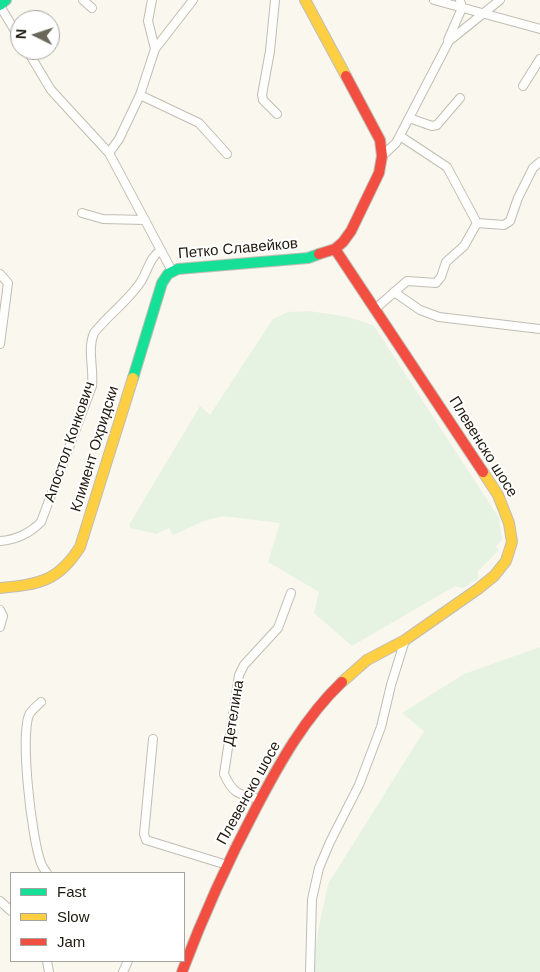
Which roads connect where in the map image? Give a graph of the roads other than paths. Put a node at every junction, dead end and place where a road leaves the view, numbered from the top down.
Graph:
1 (6, 0) edge
2 (83, 0) edge
3 (152, 0) edge
4 (193, 0) edge
5 (275, 0) edge
6 (305, 0) edge
7 (434, 0) edge
8 (500, 0) edge
9 (461, 4) edge
10 (0, 6) edge
11 (92, 8) dead end
12 (483, 13) junction
13 (10, 22) edge
14 (540, 29) edge
15 (155, 49) junction
16 (442, 52) junction
17 (540, 59) edge
18 (33, 60) edge
19 (523, 86) dead end
20 (140, 95) junction
21 (460, 98) dead end
22 (277, 114) dead end
23 (409, 118) junction
24 (400, 136) junction
25 (109, 153) junction
26 (227, 154) dead end
27 (382, 156) junction
28 (540, 162) edge
29 (82, 213) dead end
30 (145, 220) junction
31 (476, 223) junction
32 (335, 249) junction
33 (161, 250) junction
34 (172, 270) junction
35 (0, 274) edge
36 (394, 292) junction
37 (375, 309) junction
38 (540, 329) edge
39 (0, 344) edge
40 (0, 541) edge
41 (0, 588) edge
42 (291, 593) dead end
43 (0, 610) edge
44 (0, 627) edge
45 (405, 640) junction
46 (41, 702) dead end
47 (154, 739) dead end
48 (259, 799) junction
49 (227, 865) junction
50 (46, 872) edge
51 (0, 901) edge
52 (10, 911) edge
53 (186, 958) edge
54 (310, 972) edge

1 - 10 street
2 - 11 street
3 - 15 street
4 - 15 street
5 - 22 street
6 - 27 street
7 - 9 street
8 - 12 street
9 - 12 street
9 - 16 street
10 - 13 street
12 - 14 street
12 - 16 street
15 - 20 street
16 - 23 street
17 - 19 street
18 - 25 street
20 - 25 street
20 - 26 street
21 - 23 street
23 - 24 street
24 - 27 street
24 - 31 street
25 - 30 street
27 - 32 street
28 - 31 street
29 - 30 street
30 - 33 street
31 - 36 street
32 - 34 street, Петко Славейков
32 - 37 street, Плевенско шосе
33 - 34 street
33 - 40 street, Апостол Конкович
34 - 41 street, Климент Охридски
35 - 39 street
36 - 37 street
36 - 38 street
37 - 45 street, Плевенско шосе
42 - 48 street, Детелина
43 - 44 street
45 - 48 street, Плевенско шосе
45 - 54 street
46 - 50 street
47 - 49 street
48 - 49 street, Плевенско шосе
49 - 53 street, Плевенско шосе
51 - 52 street

